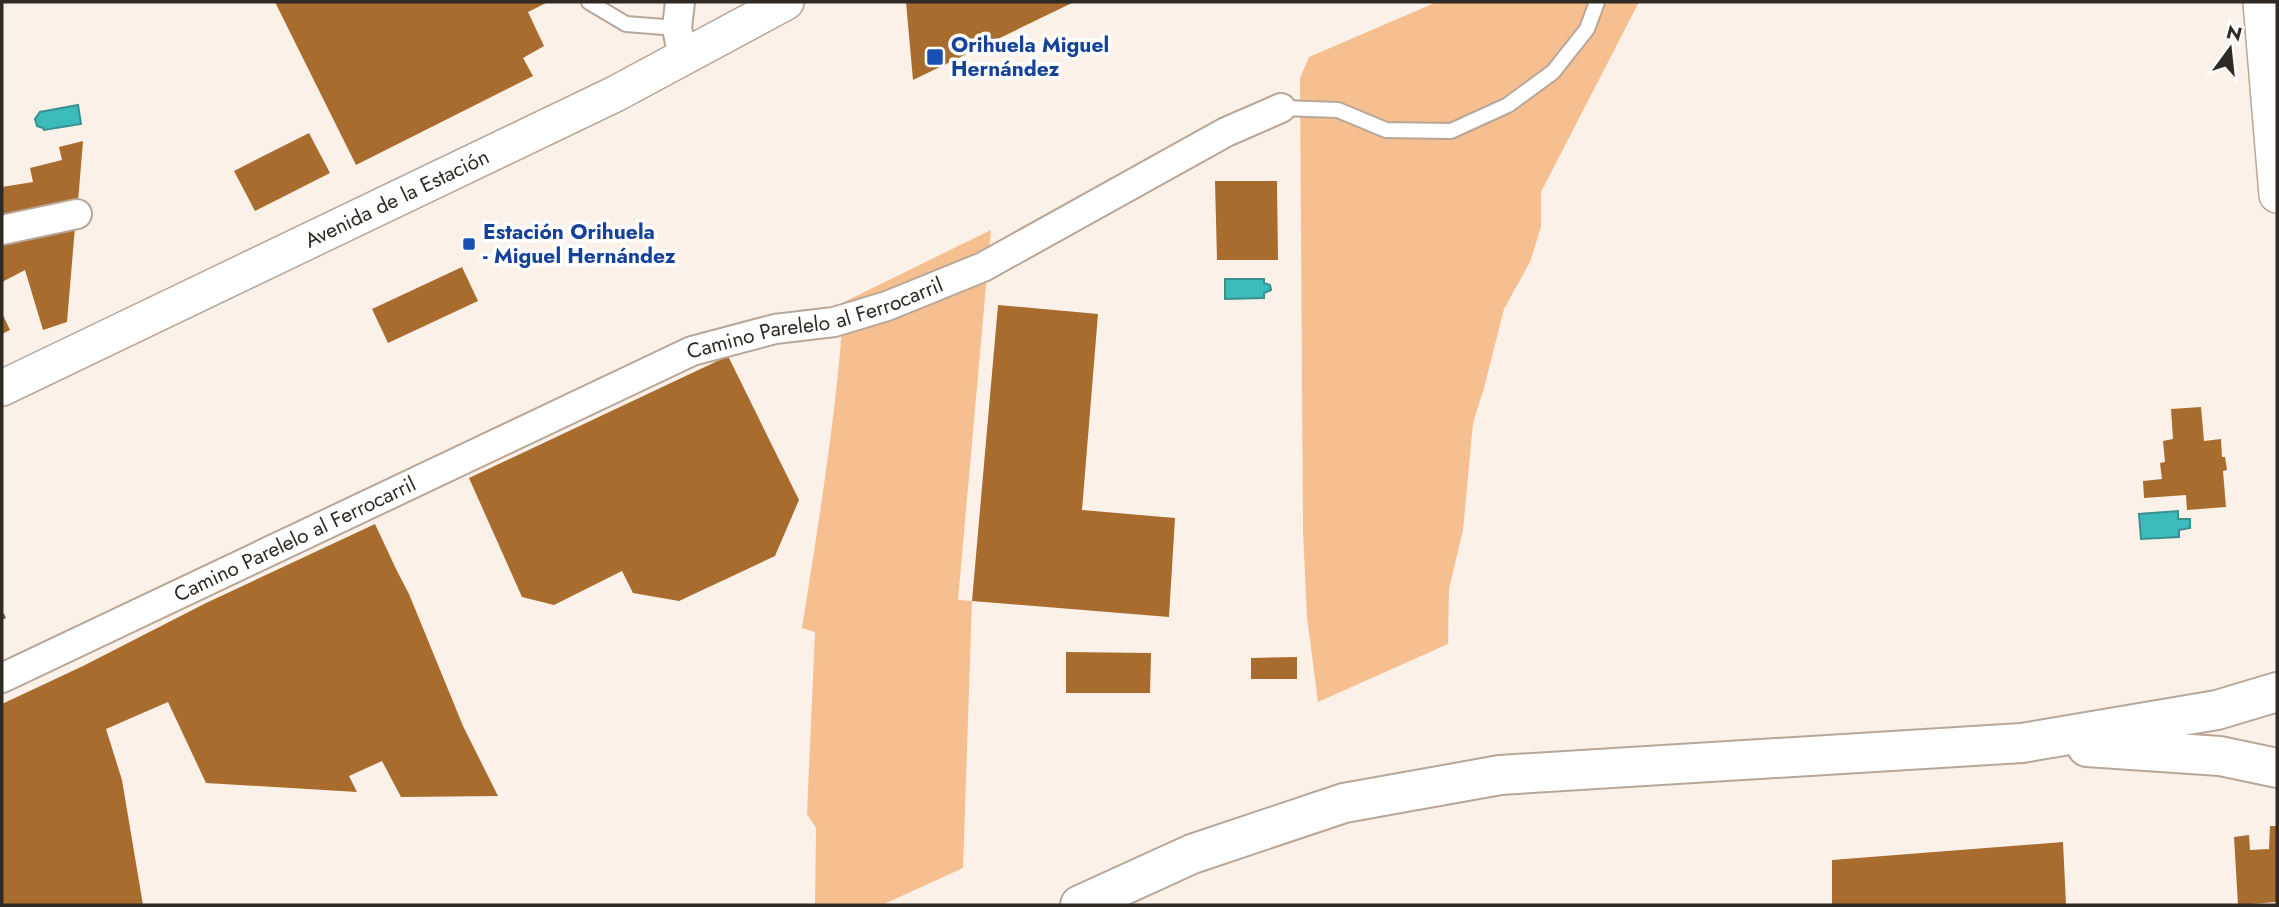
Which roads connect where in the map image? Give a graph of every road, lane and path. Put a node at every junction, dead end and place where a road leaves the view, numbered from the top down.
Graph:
1 (589, 2) edge
2 (786, 2) edge
3 (1597, 2) edge
4 (2261, 2) edge
5 (680, 29) edge
6 (1281, 108) joint
7 (2277, 195) edge
8 (77, 214) dead end
9 (2, 230) edge
10 (2, 388) edge
11 (2, 678) edge
12 (2277, 692) edge
13 (2022, 743) junction
14 (2277, 768) edge
15 (1080, 905) edge

1 - 5 lane
2 - 5 street, Avenida de la Estación
3 - 6 lane, Camino Parelelo al Ferrocarril
4 - 7 street
5 - 10 street, Avenida de la Estación
6 - 11 street, Camino Parelelo al Ferrocarril
8 - 9 street
12 - 13 main road
13 - 14 main road
13 - 15 main road

